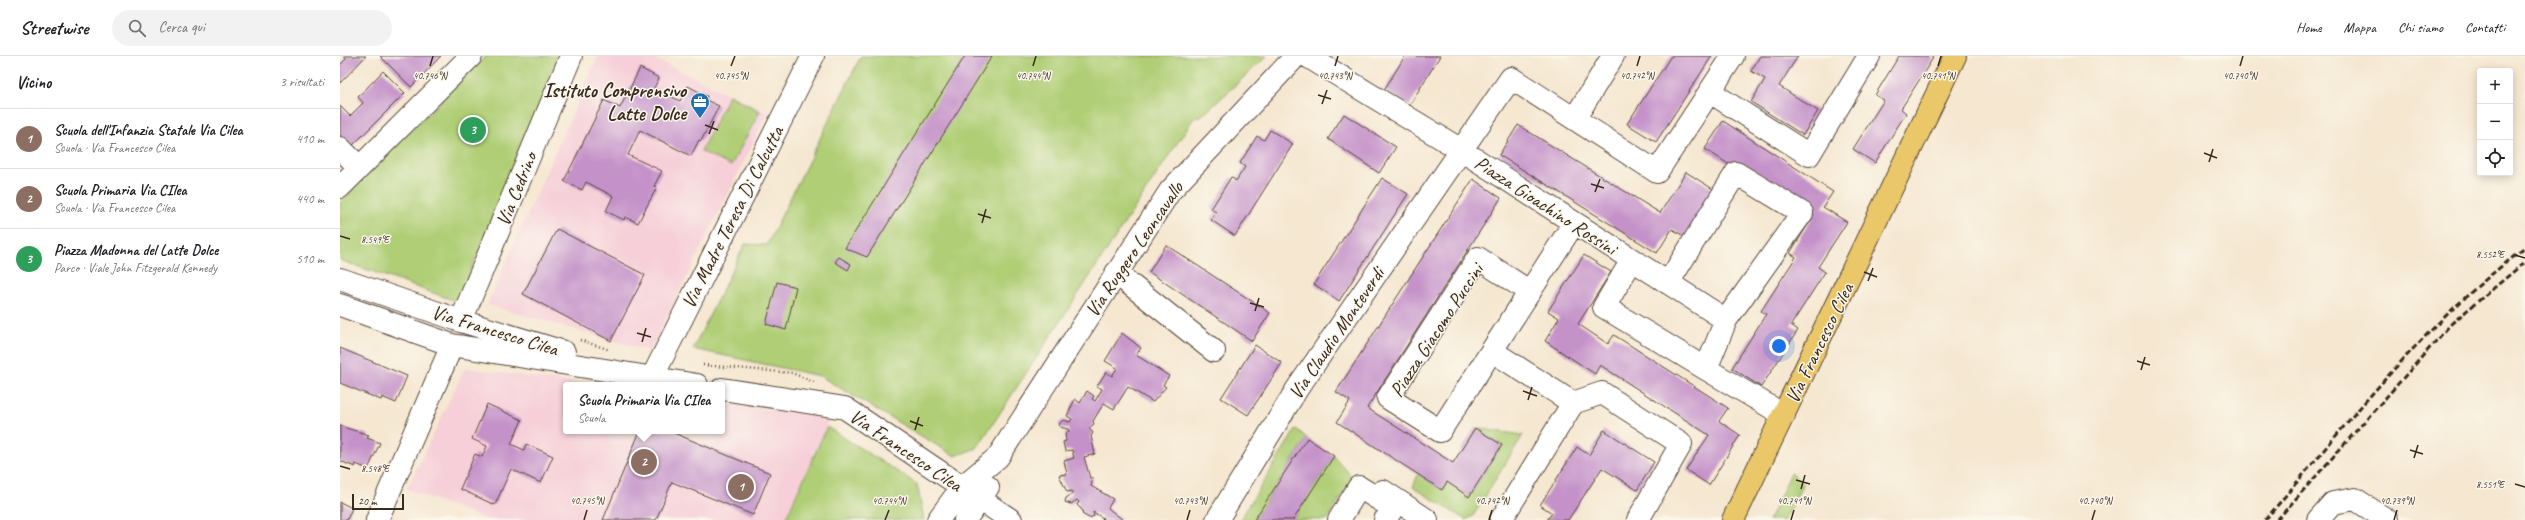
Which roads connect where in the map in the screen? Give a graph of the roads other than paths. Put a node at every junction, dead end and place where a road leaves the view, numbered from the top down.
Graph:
1 (471, 56) edge
2 (571, 56) edge
3 (813, 56) edge
4 (1296, 56) edge
5 (1308, 56) edge
6 (1613, 56) edge
7 (1734, 56) edge
8 (1869, 56) edge
9 (1955, 56) edge
10 (1710, 92) junction
11 (1575, 118) junction
12 (340, 148) edge
13 (1461, 150) junction
14 (360, 168) junction
15 (340, 187) edge
16 (1574, 223) junction
17 (1632, 260) junction
18 (1116, 273) junction
19 (340, 279) edge
20 (1668, 283) junction
21 (1530, 292) junction
22 (340, 305) edge
23 (1726, 320) junction
24 (461, 321) junction
25 (452, 345) junction
26 (1492, 350) junction
27 (1214, 351) dead end
28 (1706, 369) junction
29 (652, 378) junction
30 (677, 382) edge
31 (725, 389) edge
32 (1572, 403) junction
33 (1784, 416) junction
34 (996, 461) junction
35 (962, 487) junction
36 (984, 496) junction
37 (1374, 496) junction
38 (378, 520) edge
39 (938, 520) edge
40 (965, 520) edge
41 (1011, 520) edge
42 (1217, 520) edge
43 (1339, 520) edge
44 (1385, 520) edge
45 (1427, 520) edge
46 (1500, 520) edge
47 (1638, 520) edge
48 (1733, 520) edge
49 (2318, 520) edge
50 (2387, 520) edge

1 - 14 street
2 - 24 street, Via Cedrino
3 - 29 street, Via Madre Teresa Di Calcutta
4 - 18 street, Via Ruggero Leoncavallo
5 - 13 street, Piazza Gioachino Rossini
6 - 11 street
7 - 10 street
8 - 10 street
9 - 33 main road, Via Francesco Cilea
10 - 11 street
11 - 13 street, Via Claudio Monteverdi
12 - 14 street
13 - 16 street, Piazza Gioachino Rossini
13 - 42 street, Via Claudio Monteverdi
14 - 15 street
16 - 17 street, Piazza Gioachino Rossini
16 - 21 street, Piazza Giacomo Puccini
17 - 20 street, Piazza Gioachino Rossini
17 - 28 street, Piazza Gioachino Rossini
18 - 27 street
18 - 34 street, Via Ruggero Leoncavallo
19 - 24 street, Via Francesco Cilea
20 - 23 street, Piazza Gioachino Rossini
20 - 23 street
21 - 26 street, Piazza Giacomo Puccini
21 - 26 street, Piazza Giacomo Puccini
22 - 25 street, Via Francesco Cilea
23 - 28 street
24 - 29 street, Via Francesco Cilea
25 - 29 street, Via Francesco Cilea
25 - 38 street
26 - 32 street
28 - 33 street, Piazza Gioachino Rossini
29 - 30 street, Via Francesco Cilea
31 - 35 street, Via Francesco Cilea
32 - 46 street
32 - 47 street
33 - 48 main road, Via Francesco Cilea
34 - 35 street, Via Ruggero Leoncavallo
34 - 36 street, Via Ruggero Leoncavallo
35 - 36 street, Via Francesco Cilea
35 - 39 street, Via Ruggero Leoncavallo
36 - 40 street
36 - 41 street, Via Francesco Cilea
37 - 43 street
37 - 44 street
37 - 45 street
49 - 50 street

